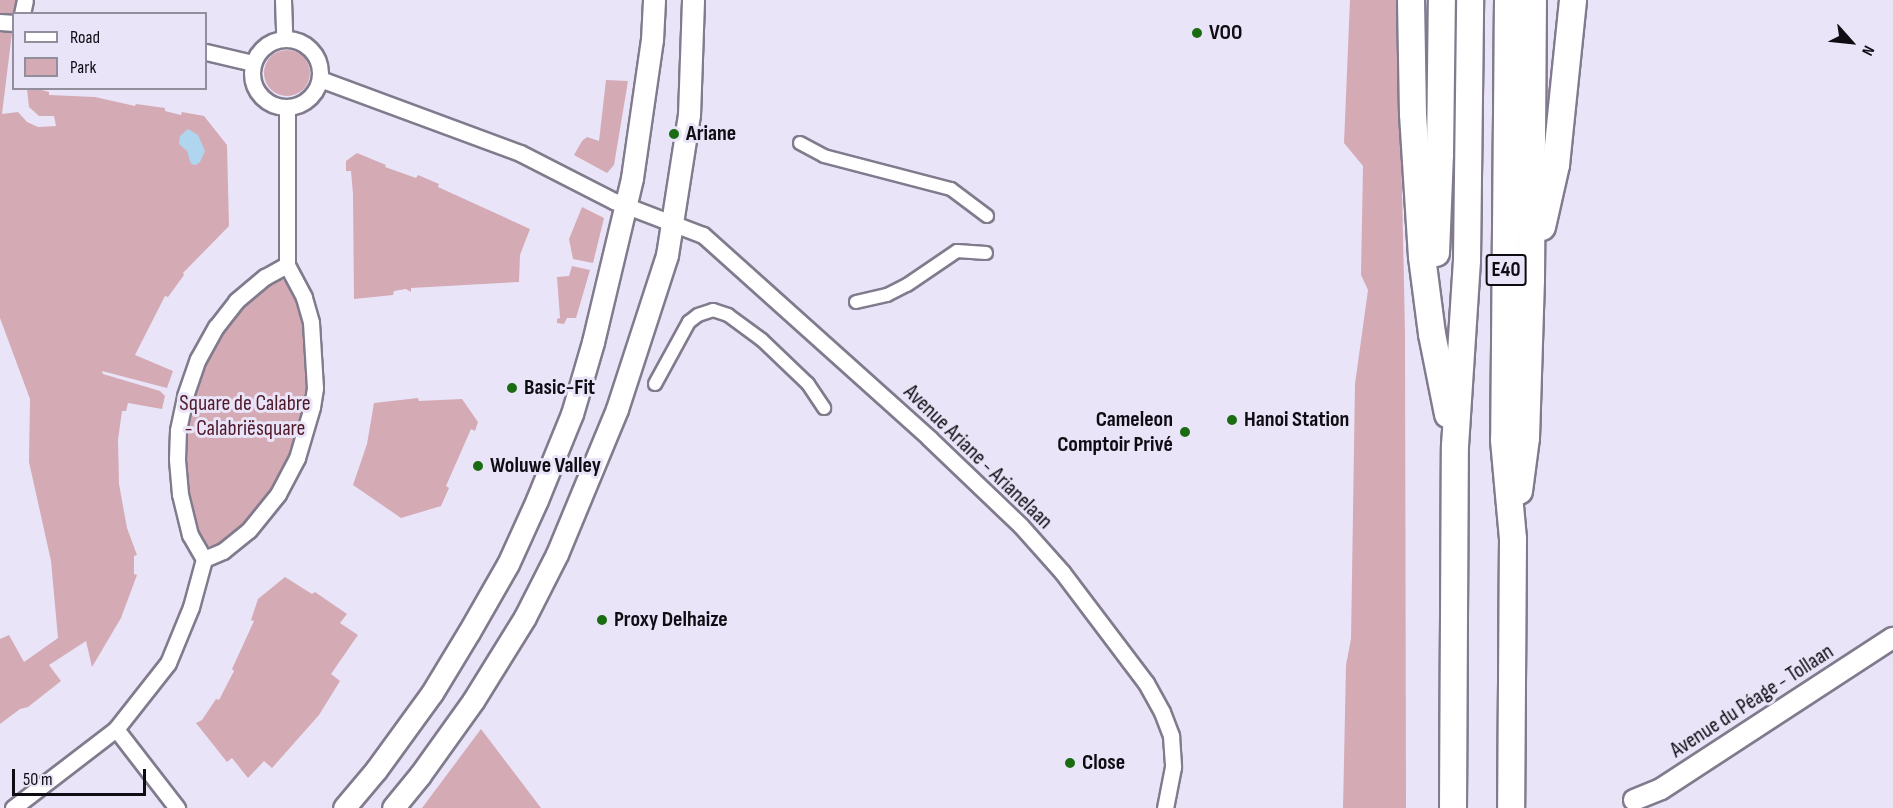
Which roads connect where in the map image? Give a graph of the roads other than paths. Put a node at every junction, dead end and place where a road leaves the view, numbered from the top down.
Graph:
1 (283, 0) edge
2 (654, 0) edge
3 (693, 0) edge
4 (1411, 0) edge
5 (1442, 0) edge
6 (1470, 0) edge
7 (1508, 0) edge
8 (1533, 0) edge
9 (1573, 0) edge
10 (284, 38) junction
11 (207, 52) edge
12 (253, 63) junction
13 (320, 79) junction
14 (287, 107) junction
15 (800, 143) dead end
16 (625, 205) junction
17 (987, 216) dead end
18 (673, 222) junction
19 (986, 253) dead end
20 (287, 265) junction
21 (1531, 280) junction
22 (856, 302) dead end
23 (1432, 334) junction
24 (655, 384) dead end
25 (824, 408) dead end
26 (1455, 446) junction
27 (1513, 539) junction
28 (204, 559) junction
29 (1893, 638) edge
30 (116, 729) junction
31 (1634, 800) dead end
32 (13, 808) edge
33 (177, 808) edge
34 (344, 808) edge
35 (393, 808) edge
36 (1165, 808) edge
37 (1453, 808) edge
38 (1511, 808) edge

1 - 10 street
2 - 16 main road
3 - 18 main road
4 - 23 highway
5 - 23 highway, E40
6 - 26 highway, E40
7 - 27 highway, E40
8 - 21 highway, E40
9 - 21 highway
10 - 12 street
10 - 13 street
11 - 12 street
12 - 14 street
13 - 14 street
13 - 16 street, Avenue Ariane - Arianelaan
14 - 20 street
15 - 17 street
16 - 18 street, Avenue Ariane - Arianelaan
16 - 34 main road
18 - 35 main road
18 - 36 street, Avenue Ariane - Arianelaan
19 - 22 street
20 - 28 street
20 - 28 street
21 - 27 highway, E40
23 - 26 highway, E40
24 - 25 street
26 - 37 highway, E40
27 - 38 highway, E40
28 - 30 street
29 - 31 street, Avenue du Péage - Tollaan
30 - 32 street
30 - 33 street

